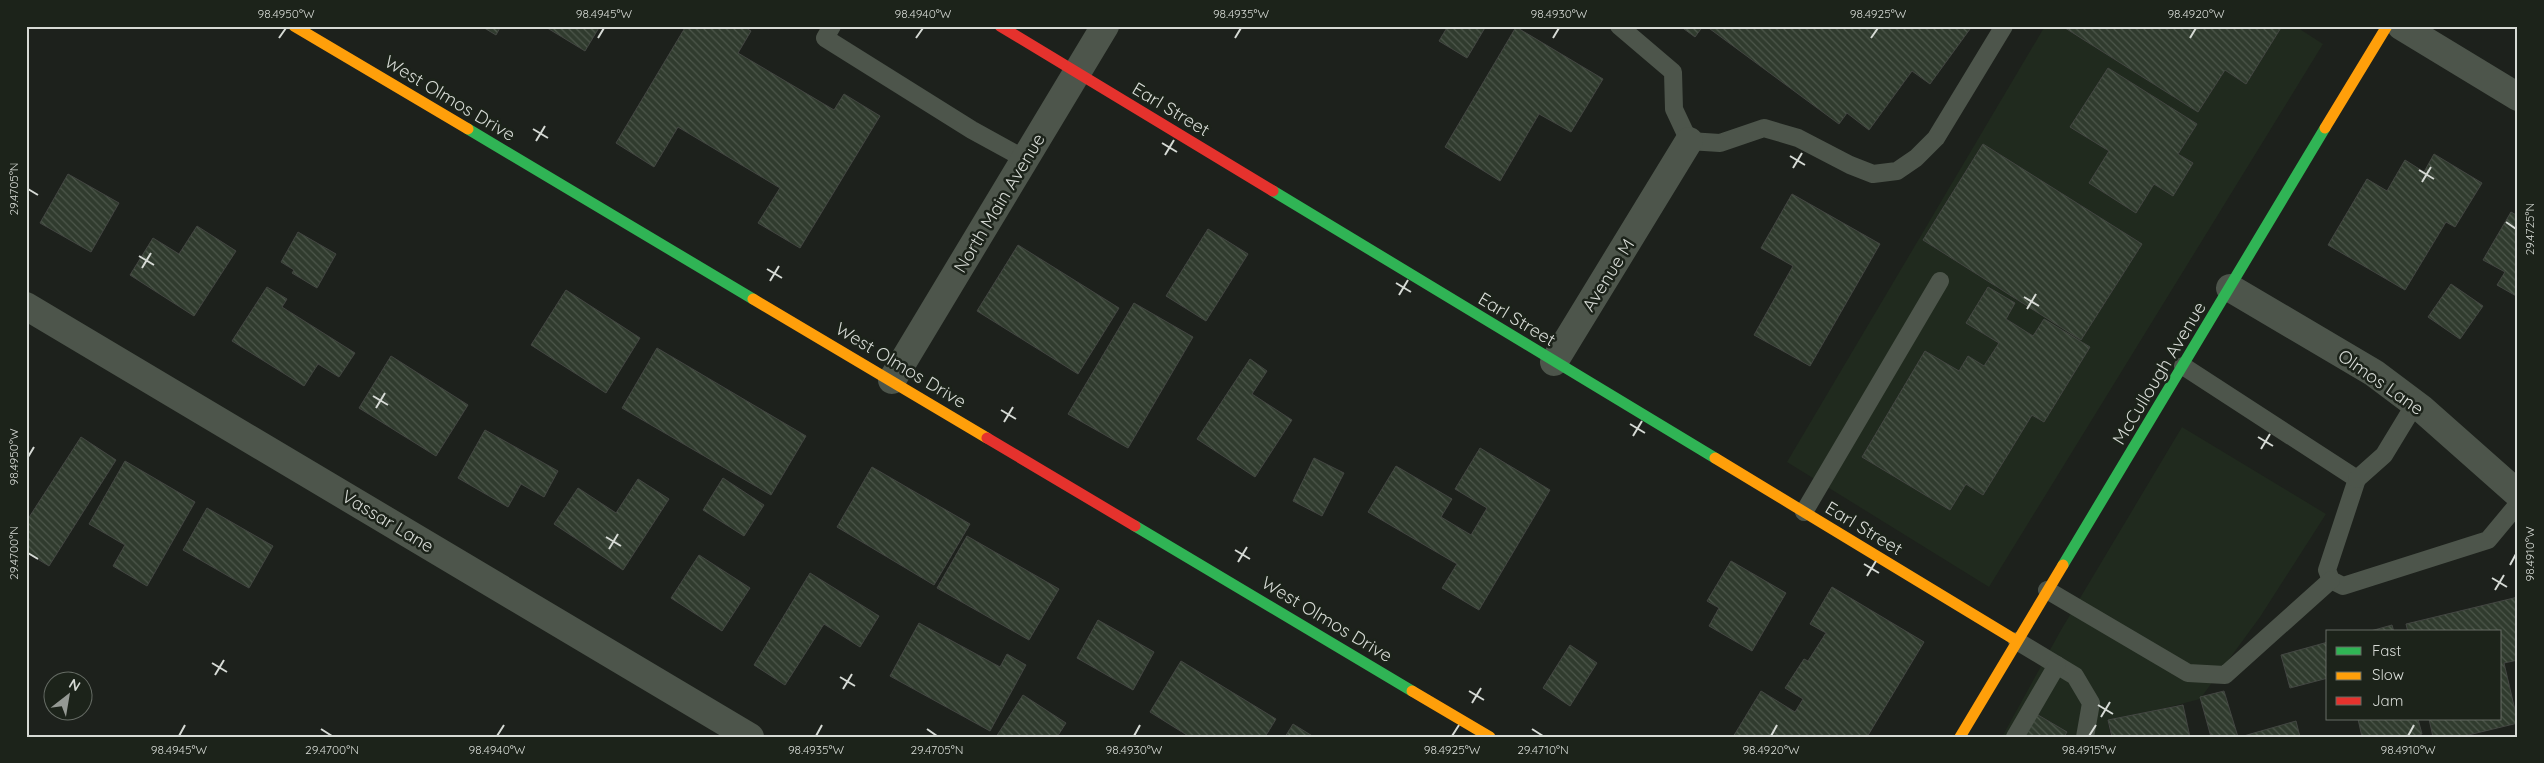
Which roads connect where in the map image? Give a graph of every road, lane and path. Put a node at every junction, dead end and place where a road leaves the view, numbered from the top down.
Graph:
1 (294, 26) edge
2 (832, 26) edge
3 (1000, 26) edge
4 (1105, 26) edge
5 (1619, 26) edge
6 (2004, 26) edge
7 (2387, 26) edge
8 (2401, 26) edge
9 (1077, 73) junction
10 (2518, 97) edge
11 (1689, 141) junction
12 (1025, 159) junction
13 (1940, 281) dead end
14 (2230, 288) junction
15 (26, 306) edge
16 (1554, 362) junction
17 (2184, 366) junction
18 (892, 380) junction
19 (2415, 404) junction
20 (2357, 479) junction
21 (2518, 494) edge
22 (2518, 504) edge
23 (1804, 512) junction
24 (2331, 580) junction
25 (2047, 590) junction
26 (2017, 641) junction
27 (2056, 665) junction
28 (750, 737) edge
29 (1490, 737) edge
30 (1960, 737) edge
31 (2015, 737) edge
32 (2085, 737) edge

1 - 18 street, West Olmos Drive
2 - 12 lane
3 - 9 street, Earl Street
4 - 9 street, North Main Avenue
5 - 11 lane
6 - 11 lane
7 - 14 street, McCullough Avenue
8 - 10 street
9 - 12 street, North Main Avenue
9 - 16 street, Earl Street
11 - 16 street, Avenue M
12 - 18 street, North Main Avenue
13 - 23 lane
14 - 17 street, McCullough Avenue
14 - 19 street, Olmos Lane
15 - 28 street, Vassar Lane
16 - 23 street, Earl Street
17 - 20 lane
17 - 25 street, McCullough Avenue
18 - 29 street, West Olmos Drive
19 - 20 lane
19 - 21 street, Olmos Lane
20 - 24 lane
22 - 24 lane
23 - 26 street, Earl Street
24 - 25 lane
25 - 26 street, McCullough Avenue
26 - 27 lane
26 - 30 street, McCullough Avenue
27 - 31 lane
27 - 32 lane

